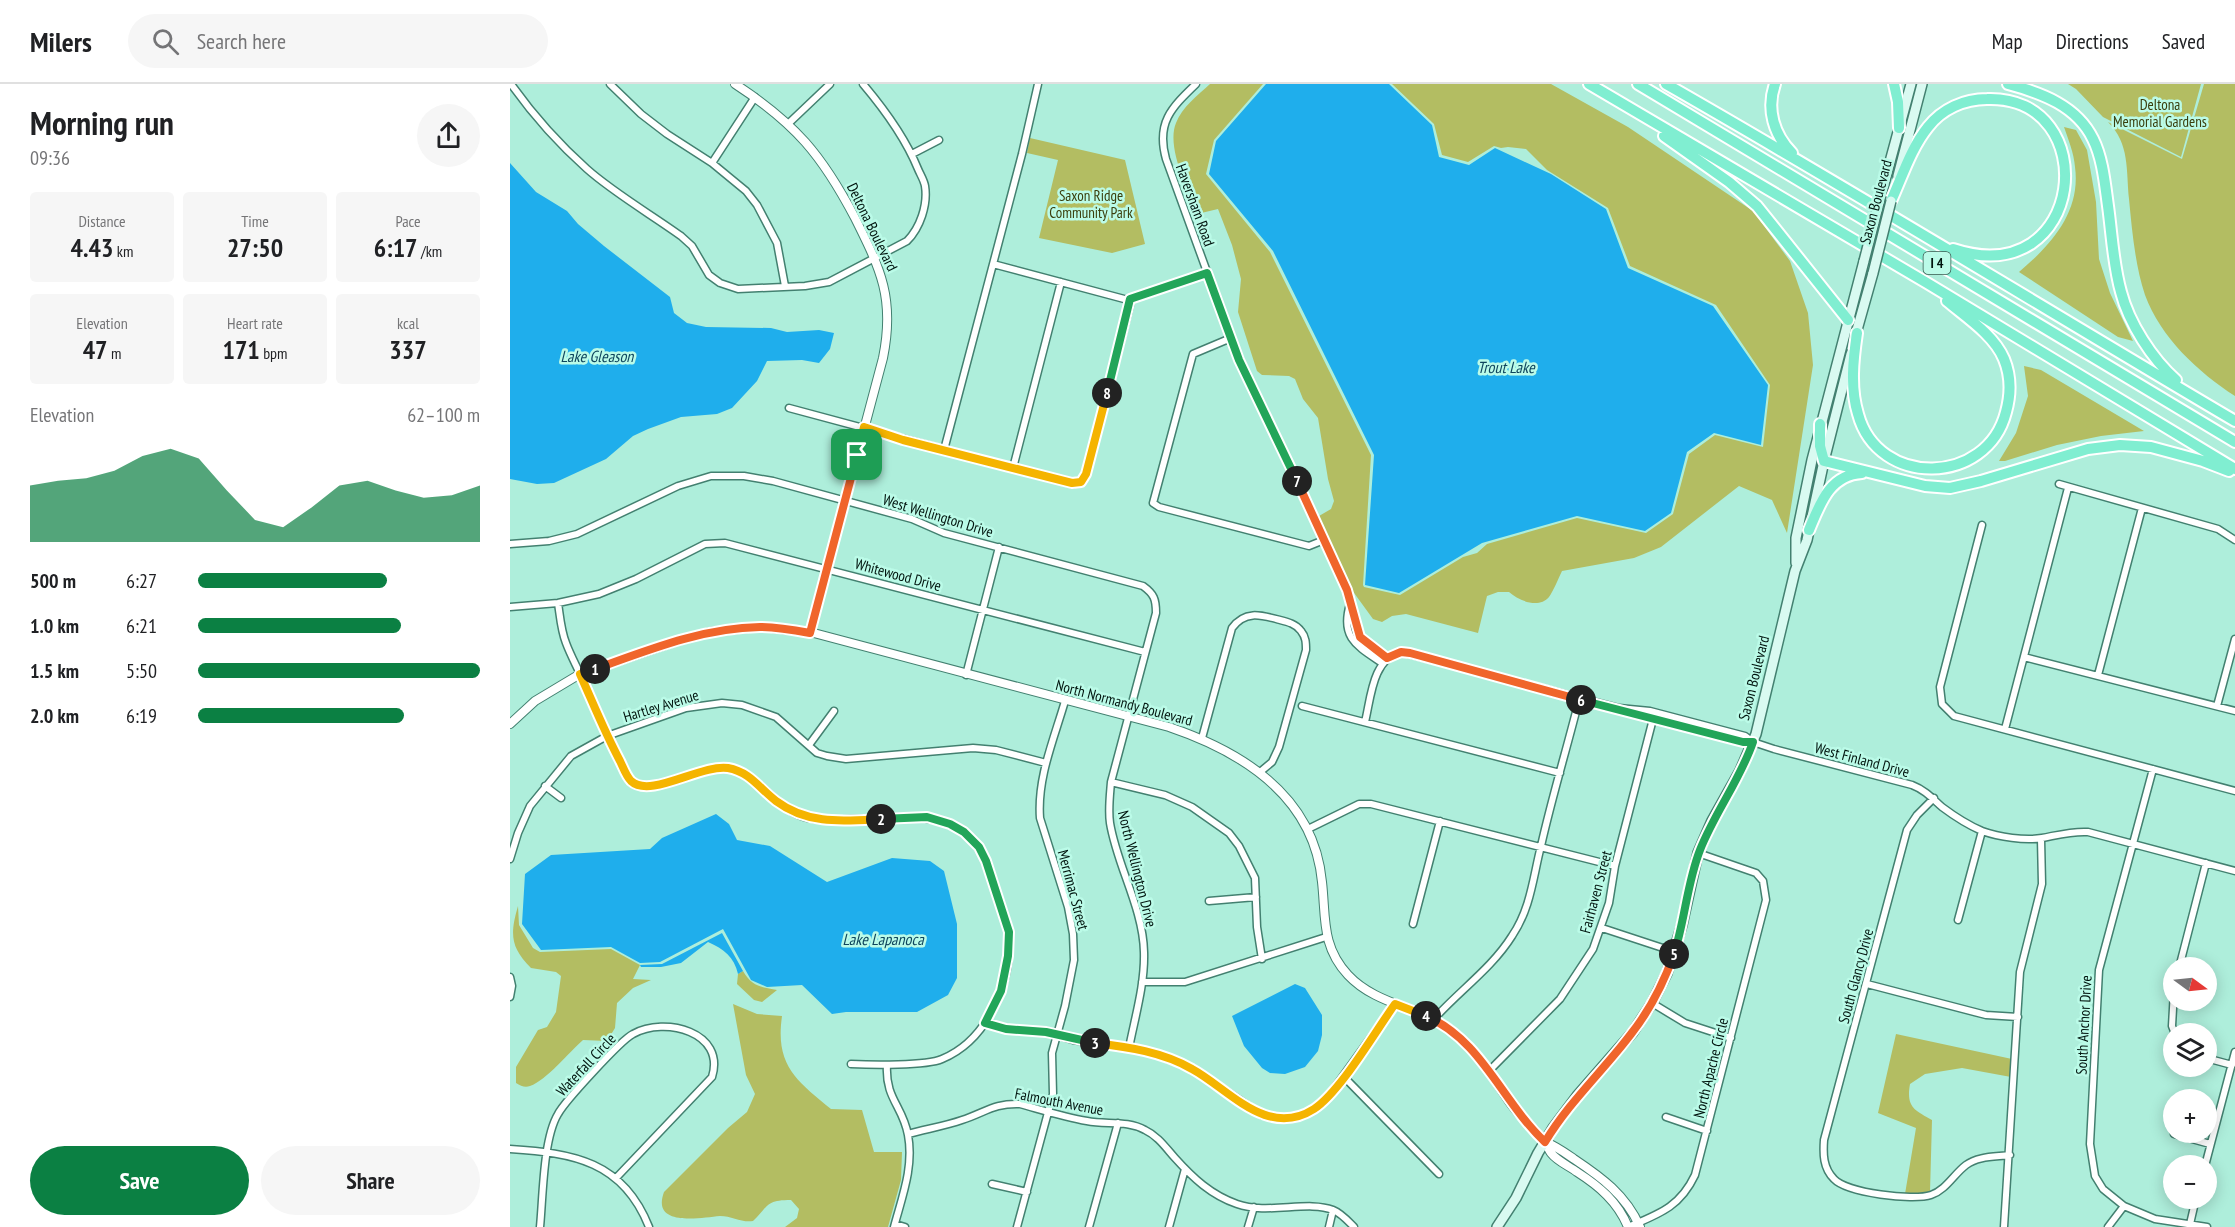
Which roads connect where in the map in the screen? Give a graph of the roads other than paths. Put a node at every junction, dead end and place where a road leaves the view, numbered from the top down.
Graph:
1 (511, 84) edge
2 (610, 84) edge
3 (735, 84) edge
4 (830, 84) edge
5 (862, 84) edge
6 (1038, 84) edge
7 (1196, 84) edge
8 (1589, 84) edge
9 (1638, 84) edge
10 (1666, 84) edge
11 (1775, 84) edge
12 (1894, 84) edge
13 (1911, 84) edge
14 (1922, 84) edge
15 (2008, 84) edge
16 (755, 97) junction
17 (1641, 116) junction
18 (789, 123) junction
19 (1899, 128) junction
20 (939, 140) dead end
21 (912, 154) junction
22 (1801, 161) junction
23 (712, 163) junction
24 (1886, 198) junction
25 (1925, 234) junction
26 (876, 259) junction
27 (993, 264) junction
28 (1207, 273) junction
29 (1062, 282) junction
30 (1927, 283) junction
31 (785, 286) junction
32 (1130, 299) junction
33 (1848, 320) junction
34 (1857, 333) junction
35 (1231, 338) junction
36 (2199, 400) junction
37 (789, 408) dead end
38 (2235, 421) edge
39 (1821, 424) junction
40 (864, 427) junction
41 (2235, 442) edge
42 (944, 450) junction
43 (1824, 461) junction
44 (1013, 468) junction
45 (2235, 469) edge
46 (1868, 473) junction
47 (2235, 474) edge
48 (2059, 484) dead end
49 (2068, 488) junction
50 (845, 501) junction
51 (2142, 508) junction
52 (1982, 525) dead end
53 (1809, 530) junction
54 (1324, 540) junction
55 (2235, 540) edge
56 (510, 544) edge
57 (999, 547) junction
58 (827, 568) junction
59 (1795, 571) junction
60 (1153, 593) joint
61 (558, 603) junction
62 (510, 607) edge
63 (983, 610) junction
64 (810, 633) junction
65 (2235, 639) edge
66 (1145, 652) junction
67 (2024, 657) junction
68 (1387, 658) junction
69 (580, 674) junction
70 (966, 675) junction
71 (2098, 675) junction
72 (1579, 700) junction
73 (1065, 701) junction
74 (1302, 706) dead end
75 (2217, 706) junction
76 (1618, 708) junction
77 (834, 711) dead end
78 (1650, 711) junction
79 (2235, 711) edge
80 (1127, 716) junction
81 (1653, 720) junction
82 (1365, 722) junction
83 (510, 724) edge
84 (2005, 729) junction
85 (607, 736) junction
86 (1202, 738) junction
87 (1753, 742) junction
88 (809, 745) junction
89 (1047, 763) junction
90 (2153, 769) junction
91 (1260, 772) junction
92 (1560, 773) junction
93 (1111, 782) junction
94 (545, 786) junction
95 (2235, 791) edge
96 (561, 798) dead end
97 (1934, 798) junction
98 (1440, 821) junction
99 (1308, 829) junction
100 (1982, 831) junction
101 (2041, 838) junction
102 (2133, 843) junction
103 (1540, 847) junction
104 (1698, 853) junction
105 (510, 859) edge
106 (2206, 863) junction
107 (1616, 866) junction
108 (2235, 871) edge
109 (1256, 897) junction
110 (1209, 901) dead end
111 (1958, 920) dead end
112 (1413, 924) dead end
113 (1602, 928) junction
114 (1326, 937) junction
115 (1675, 952) junction
116 (2182, 957) edge
117 (1262, 958) junction
118 (510, 977) edge
119 (1142, 982) junction
120 (1867, 984) junction
121 (510, 997) edge
122 (1652, 1003) junction
123 (1395, 1004) junction
124 (2018, 1017) junction
125 (1434, 1019) junction
126 (985, 1023) junction
127 (1056, 1035) junction
128 (1731, 1038) junction
129 (1129, 1048) junction
130 (2235, 1052) edge
131 (2217, 1061) edge
132 (851, 1064) dead end
133 (887, 1065) junction
134 (2232, 1065) junction
135 (1489, 1071) junction
136 (1344, 1077) junction
137 (1049, 1112) junction
138 (1666, 1117) dead end
139 (2217, 1121) edge
140 (1118, 1124) junction
141 (1707, 1131) junction
142 (908, 1134) junction
143 (1545, 1142) junction
144 (2211, 1143) edge
145 (510, 1149) edge
146 (548, 1151) junction
147 (2010, 1155) junction
148 (2208, 1155) edge
149 (1185, 1169) junction
150 (1439, 1174) dead end
151 (616, 1178) junction
152 (992, 1184) dead end
153 (1027, 1192) junction
154 (2124, 1206) junction
155 (1254, 1207) junction
156 (2193, 1209) edge
157 (1333, 1210) junction
158 (2190, 1224) junction
159 (1639, 1225) edge
160 (894, 1226) edge
161 (540, 1227) edge
162 (649, 1227) edge
163 (905, 1227) edge
164 (1017, 1227) edge
165 (1089, 1227) edge
166 (1169, 1227) edge
167 (1248, 1227) edge
168 (1329, 1227) edge
169 (1354, 1227) edge
170 (1497, 1227) edge
171 (1628, 1227) edge
172 (2004, 1227) edge
173 (2108, 1227) edge
174 (2207, 1227) edge

1 - 31 street
2 - 23 street
3 - 16 street, Deltona Boulevard
4 - 18 street
5 - 21 street
6 - 27 street
7 - 28 street, Haversham Road
8 - 17 highway, I 4
9 - 41 highway, I 4
10 - 22 highway
11 - 22 highway
12 - 19 highway
13 - 19 main road, Saxon Boulevard
14 - 24 main road, Saxon Boulevard
15 - 36 highway
16 - 18 street, Deltona Boulevard
16 - 23 street
17 - 30 highway, I 4
17 - 33 highway
18 - 26 street, Deltona Boulevard
19 - 24 main road, Saxon Boulevard
20 - 21 street
21 - 26 street
22 - 25 highway
23 - 31 street
24 - 25 highway
24 - 33 main road, Saxon Boulevard, bridge
24 - 34 main road, Saxon Boulevard, bridge
25 - 36 highway
26 - 31 street
26 - 40 street, Deltona Boulevard
27 - 29 street
27 - 42 street
28 - 32 street
28 - 35 street, Haversham Road
29 - 32 street
29 - 44 street
30 - 34 highway
30 - 45 highway, I 4
32 - 44 street
33 - 39 main road, Saxon Boulevard
34 - 43 main road, Saxon Boulevard
35 - 54 street, Haversham Road
35 - 54 street
36 - 38 highway
37 - 40 street
39 - 43 highway
39 - 59 main road, Saxon Boulevard
40 - 42 street
40 - 50 street, Deltona Boulevard
42 - 44 street
43 - 46 highway
43 - 53 main road, Saxon Boulevard
46 - 47 highway
46 - 53 highway
48 - 49 street
49 - 51 street
49 - 67 street
50 - 56 street, West Wellington Drive
50 - 57 street, West Wellington Drive
50 - 58 street, Deltona Boulevard
51 - 55 street
51 - 71 street
52 - 84 street
53 - 59 main road, Saxon Boulevard
54 - 68 street, Haversham Road
57 - 60 street, West Wellington Drive
57 - 63 street
58 - 61 street, Whitewood Drive
58 - 63 street, Whitewood Drive
58 - 64 street, Deltona Boulevard
59 - 87 main road, Saxon Boulevard
60 - 66 street, North Wellington Drive
61 - 62 street, Whitewood Drive
61 - 69 street
63 - 66 street, Whitewood Drive
63 - 70 street
64 - 69 street, North Normandy Boulevard
64 - 70 street, North Normandy Boulevard
65 - 75 street
66 - 80 street, North Wellington Drive
67 - 71 street
67 - 84 street
68 - 72 street, West Finland Drive
68 - 82 street
69 - 83 street, North Normandy Boulevard
69 - 85 street
70 - 73 street, North Normandy Boulevard
71 - 75 street
72 - 76 street, West Finland Drive
72 - 92 street
73 - 80 street, North Normandy Boulevard
73 - 89 street, Merrimac Street
74 - 82 street
75 - 79 street
76 - 78 street, West Finland Drive
76 - 81 street, West Finland Drive
77 - 88 street
78 - 81 street
78 - 87 street, West Finland Drive
80 - 86 street, North Normandy Boulevard
80 - 93 street, North Wellington Drive
81 - 87 street, West Finland Drive
81 - 107 street, Fairhaven Street
82 - 92 street
84 - 90 street
85 - 88 street, Hartley Avenue
85 - 94 street, Hartley Avenue
85 - 126 street
86 - 91 street, North Normandy Boulevard
86 - 91 street
87 - 97 street, West Finland Drive
87 - 104 main road, Saxon Boulevard
88 - 89 street, Hartley Avenue
89 - 127 street, Merrimac Street
90 - 95 street
90 - 102 street, South Anchor Drive
91 - 99 street, North Normandy Boulevard
92 - 103 street
93 - 109 street
93 - 119 street, North Wellington Drive
94 - 96 street
94 - 105 street, Hartley Avenue
97 - 100 street, West Finland Drive
97 - 120 street, South Glancy Drive
98 - 99 street
98 - 103 street
98 - 112 street
99 - 114 street, North Normandy Boulevard
100 - 101 street, West Finland Drive
100 - 111 street
101 - 102 street, West Finland Drive
101 - 124 street
102 - 106 street, West Finland Drive
102 - 154 street, South Anchor Drive
103 - 107 street
103 - 125 street
104 - 115 main road, Saxon Boulevard
104 - 128 street, North Apache Circle
106 - 108 street, West Finland Drive
106 - 116 street
107 - 113 street, Fairhaven Street
109 - 110 street
109 - 117 street
113 - 115 street
113 - 135 street, Fairhaven Street
114 - 117 street
114 - 123 street, North Normandy Boulevard
115 - 122 main road, Saxon Boulevard
117 - 119 street
118 - 121 street
119 - 129 street, North Wellington Drive
120 - 124 street
120 - 147 street, South Glancy Drive
122 - 128 street
122 - 143 main road, Saxon Boulevard
123 - 125 street, North Normandy Boulevard
123 - 136 street
124 - 147 street
125 - 135 street, North Normandy Boulevard
126 - 127 street
126 - 133 street
127 - 129 street
127 - 137 street, Merrimac Street
128 - 141 street, North Apache Circle
129 - 136 street
130 - 134 street
131 - 134 street
132 - 133 street
133 - 142 street
134 - 139 street
135 - 143 street, North Normandy Boulevard
136 - 150 street
137 - 140 street, Falmouth Avenue
137 - 142 street, Falmouth Avenue
137 - 153 street, Merrimac Street
138 - 141 street
140 - 149 street, Falmouth Avenue
140 - 165 street
141 - 159 street, North Apache Circle
142 - 160 street
143 - 159 street, North Normandy Boulevard
143 - 170 main road, Saxon Boulevard
143 - 171 street, North Normandy Boulevard
144 - 148 street
145 - 146 street
146 - 151 street
146 - 151 street, Waterfall Circle
146 - 161 street, Waterfall Circle
147 - 172 street
149 - 155 street, Falmouth Avenue
149 - 166 street
151 - 162 street
152 - 153 street
153 - 164 street, Merrimac Street
154 - 158 street, South Anchor Drive
154 - 173 street
155 - 157 street, Falmouth Avenue
155 - 167 street
156 - 158 street
157 - 168 street
157 - 169 street
158 - 174 street, South Anchor Drive
159 - 171 street, North Apache Circle
160 - 163 street

